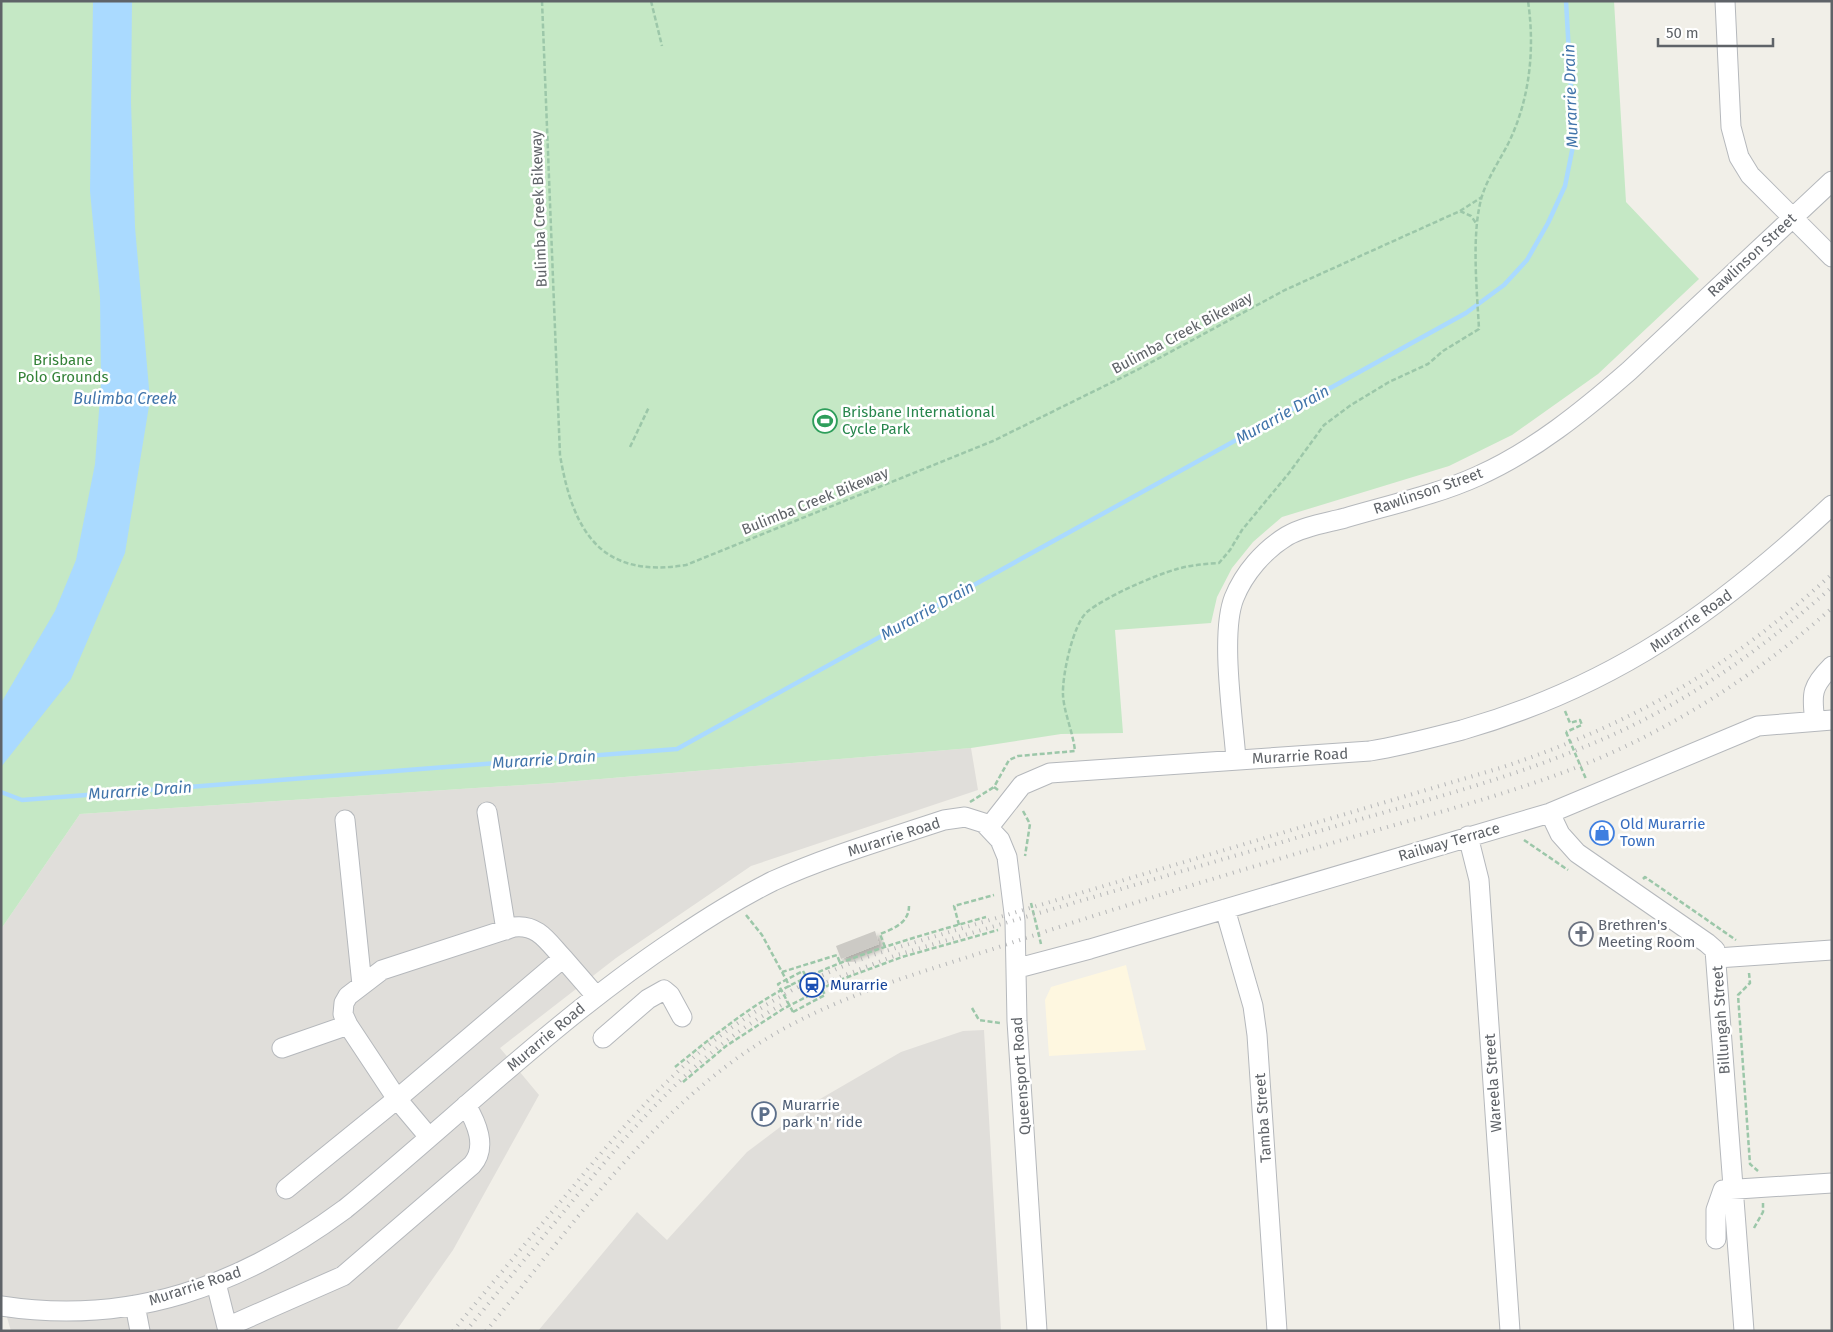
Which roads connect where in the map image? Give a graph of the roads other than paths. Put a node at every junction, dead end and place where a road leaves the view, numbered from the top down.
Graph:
1 (1725, 1) edge
2 (1832, 181) edge
3 (1792, 217) junction
4 (1832, 257) edge
5 (1832, 505) edge
6 (1832, 666) edge
7 (1823, 720) edge
8 (1236, 759) junction
9 (487, 812) dead end
10 (1550, 812) junction
11 (345, 820) dead end
12 (989, 827) junction
13 (1468, 836) junction
14 (1225, 909) junction
15 (506, 930) junction
16 (1832, 950) edge
17 (563, 958) junction
18 (1717, 958) junction
19 (1018, 968) junction
20 (362, 985) junction
21 (596, 996) junction
22 (682, 1017) dead end
23 (348, 1025) junction
24 (603, 1038) dead end
25 (282, 1048) dead end
26 (397, 1098) junction
27 (466, 1105) junction
28 (429, 1137) junction
29 (1832, 1183) edge
30 (286, 1189) dead end
31 (1734, 1189) junction
32 (1716, 1239) dead end
33 (216, 1283) junction
34 (135, 1305) junction
35 (1, 1306) edge
36 (227, 1329) edge
37 (140, 1331) edge
38 (1037, 1331) edge
39 (1277, 1331) edge
40 (1510, 1331) edge
41 (1744, 1331) edge

1 - 3 street
2 - 3 street, Rawlinson Street
3 - 4 street
3 - 8 street, Rawlinson Street
5 - 8 street, Murarrie Road
6 - 7 street, Railway Terrace
7 - 10 street, Railway Terrace
8 - 12 street, Murarrie Road
9 - 15 street
10 - 13 street, Railway Terrace
10 - 18 street, Billungah Street
11 - 20 street
12 - 19 street, Queensport Road
12 - 21 street, Murarrie Road
13 - 14 street, Railway Terrace
13 - 40 street, Wareela Street
14 - 19 street, Railway Terrace
14 - 39 street, Tamba Street
15 - 17 street
15 - 20 street
16 - 18 street
17 - 21 street
17 - 26 street
18 - 31 street, Billungah Street
19 - 38 street, Queensport Road
20 - 23 street
21 - 27 street, Murarrie Road
22 - 24 street
23 - 25 street
23 - 26 street
26 - 28 street
26 - 30 street
27 - 28 street, Murarrie Road
27 - 36 street
28 - 33 street, Murarrie Road
29 - 31 street
31 - 32 street
31 - 41 street, Billungah Street
33 - 34 street, Murarrie Road
33 - 36 street
34 - 35 street, Murarrie Road
34 - 37 street

